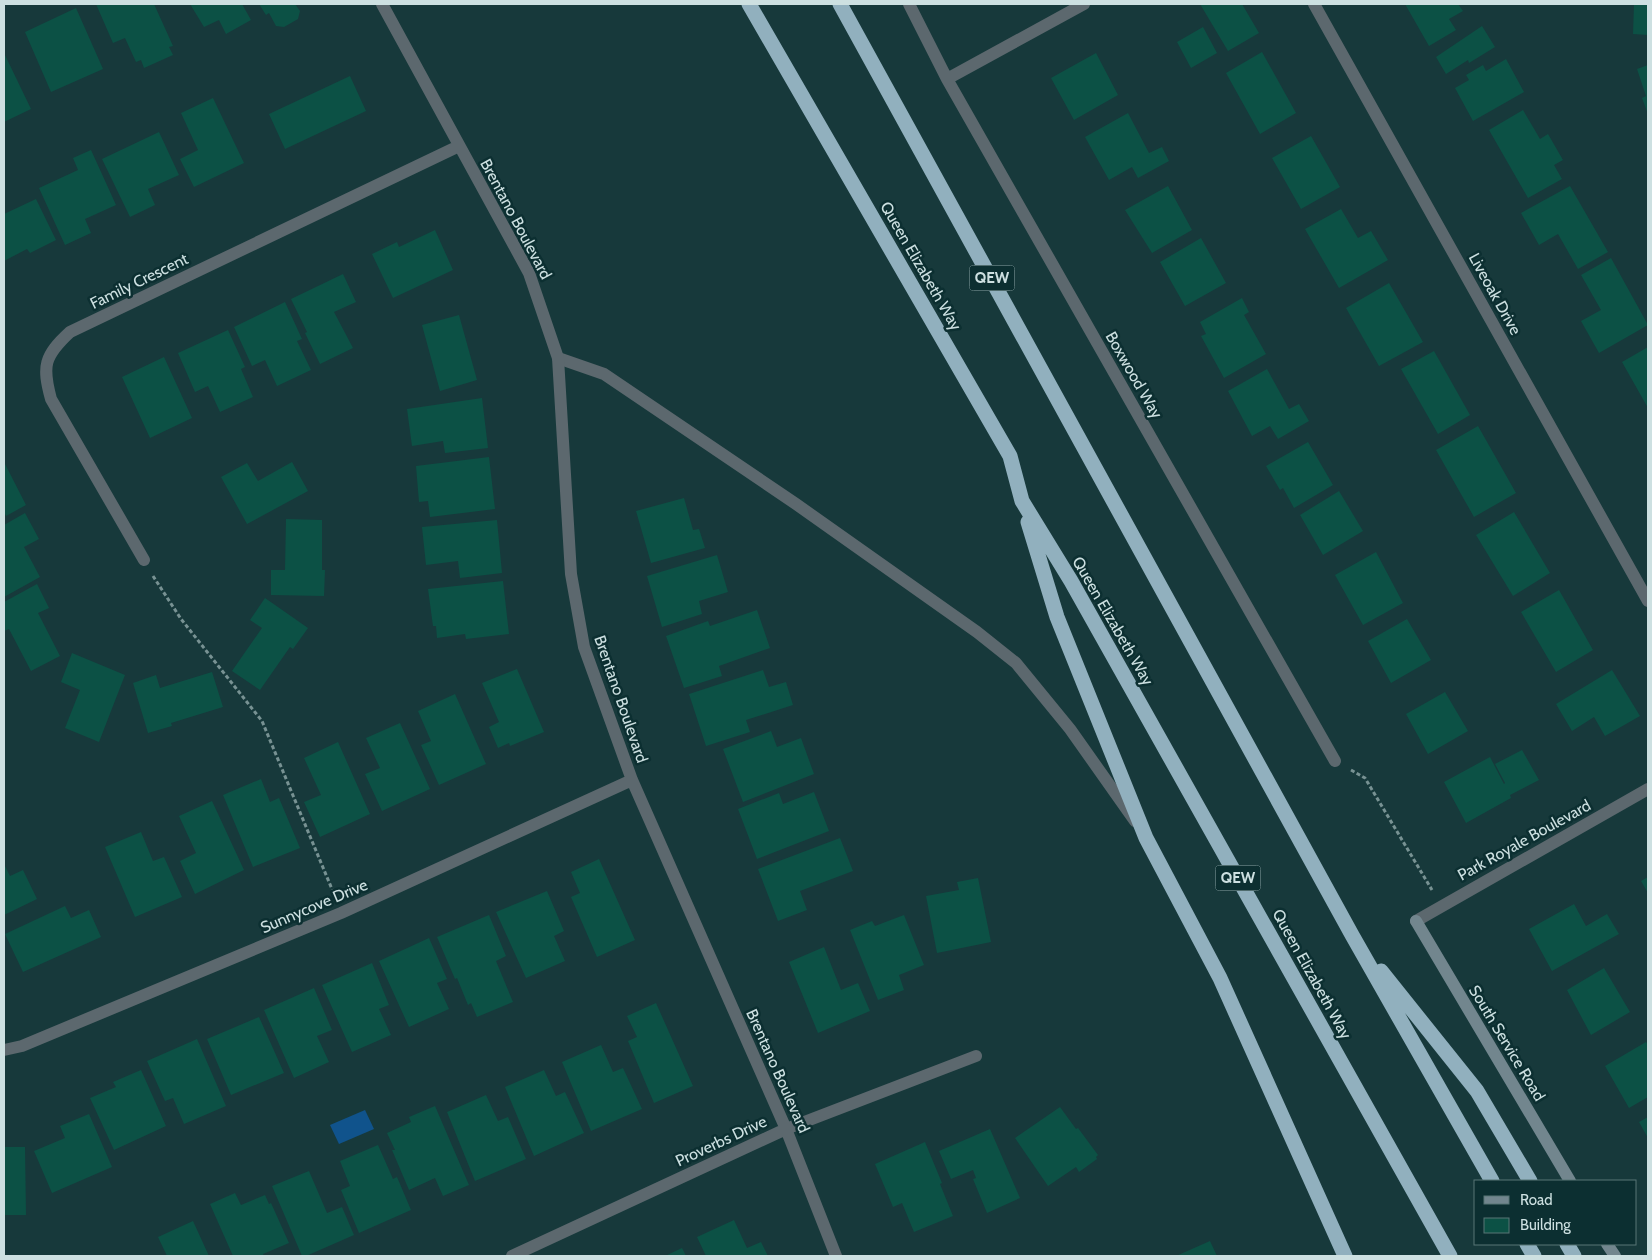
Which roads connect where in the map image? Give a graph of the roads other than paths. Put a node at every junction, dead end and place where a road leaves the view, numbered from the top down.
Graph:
1 (382, 4) edge
2 (749, 4) edge
3 (840, 4) edge
4 (908, 4) edge
5 (1084, 4) edge
6 (1314, 4) edge
7 (947, 78) junction
8 (459, 146) junction
9 (558, 358) junction
10 (1022, 501) junction
11 (144, 560) road end
12 (1648, 601) edge
13 (1335, 760) road end
14 (632, 780) junction
15 (1648, 789) edge
16 (1146, 838) junction
17 (1416, 921) joint
18 (1352, 935) junction
19 (4, 1050) edge
20 (976, 1056) dead end
21 (786, 1128) junction
22 (1491, 1180) edge
23 (1529, 1180) edge
24 (1569, 1180) edge
25 (1528, 1245) edge
26 (1568, 1245) edge
27 (1609, 1245) edge
28 (512, 1256) edge
29 (836, 1256) edge
30 (1345, 1256) edge
31 (1450, 1256) edge
32 (1534, 1256) edge
33 (1574, 1256) edge
34 (1615, 1256) edge

1 - 8 street, Brentano Boulevard
2 - 10 highway, Queen Elizabeth Way / QEW
3 - 18 highway, QEW
4 - 7 street, Boxwood Way
5 - 7 street
6 - 12 street, Liveoak Drive
7 - 13 street, Boxwood Way
8 - 9 street, Brentano Boulevard
8 - 11 street, Family Crescent
9 - 14 street, Brentano Boulevard
9 - 16 street
10 - 16 highway
10 - 31 highway, Queen Elizabeth Way / QEW
14 - 19 street, Sunnycove Drive
14 - 21 street, Brentano Boulevard
15 - 17 street, Park Royale Boulevard
16 - 30 highway
17 - 24 main road, South Service Road
18 - 22 highway, QEW
18 - 23 highway
20 - 21 street, Proverbs Drive
21 - 28 street, Proverbs Drive
21 - 29 street, Brentano Boulevard
25 - 32 highway
26 - 33 highway
27 - 34 main road

